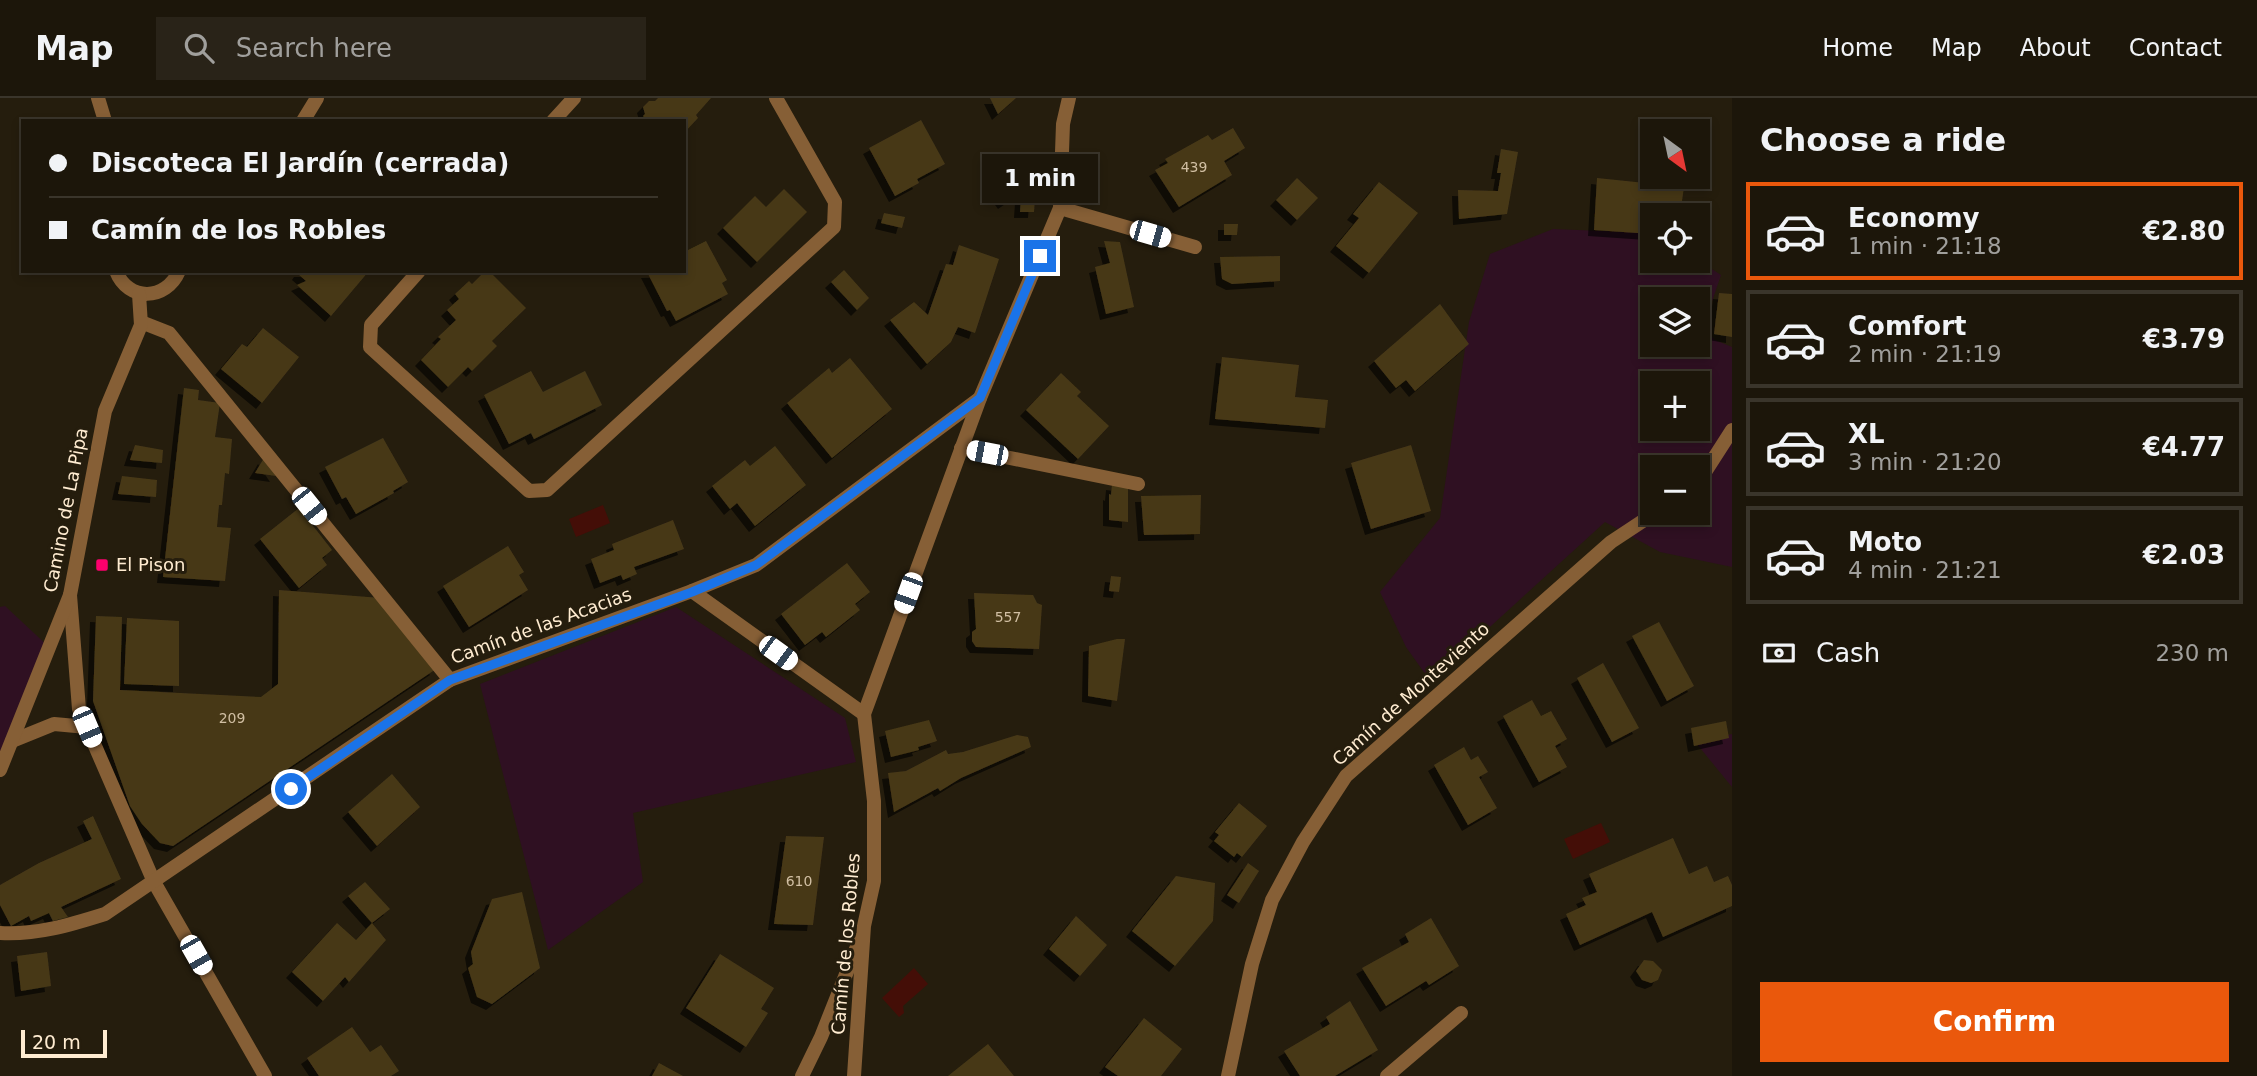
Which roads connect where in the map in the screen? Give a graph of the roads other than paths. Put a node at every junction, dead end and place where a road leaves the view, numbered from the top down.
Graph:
1 (98, 98) edge
2 (317, 98) edge
3 (574, 98) edge
4 (776, 98) edge
5 (1069, 98) edge
6 (104, 119) edge
7 (304, 119) edge
8 (556, 119) edge
9 (1060, 208) junction
10 (1195, 247) dead end
11 (117, 273) edge
12 (178, 273) edge
13 (417, 273) edge
14 (139, 294) junction
15 (141, 322) junction
16 (980, 398) junction
17 (1732, 430) edge
18 (961, 448) junction
19 (1710, 464) edge
20 (1138, 484) dead end
21 (1640, 523) edge
22 (692, 592) junction
23 (70, 595) junction
24 (450, 680) junction
25 (864, 714) junction
26 (87, 727) junction
27 (12, 741) junction
28 (0, 770) edge
29 (154, 882) junction
30 (864, 926) junction
31 (0, 933) edge
32 (1461, 1013) dead end
33 (265, 1076) edge
34 (802, 1076) edge
35 (854, 1076) edge
36 (1228, 1076) edge
37 (1387, 1076) edge

1 - 6 street
2 - 7 street
3 - 8 street
4 - 13 street
5 - 9 street, Camín de los Robles
9 - 10 street
9 - 16 street, Camín de los Robles
11 - 14 street
12 - 14 street
14 - 15 street, Camino de La Pipa
15 - 23 street, Camino de La Pipa
15 - 24 street
16 - 18 street, Camín de los Robles
16 - 22 street, Camín de las Acacias
17 - 19 street
18 - 20 street
18 - 25 street, Camín de los Robles
21 - 36 street, Camín de Monteviento
22 - 24 street, Camín de las Acacias
22 - 25 street
23 - 26 street
23 - 27 street, Camino de La Pipa
24 - 29 street, Camín de las Acacias
25 - 30 street, Camín de los Robles
26 - 27 street
26 - 29 street
27 - 28 street, Camino de La Pipa
29 - 31 street, Camín de las Acacias
29 - 33 street
30 - 34 street
30 - 35 street, Camín de los Robles
32 - 37 street

